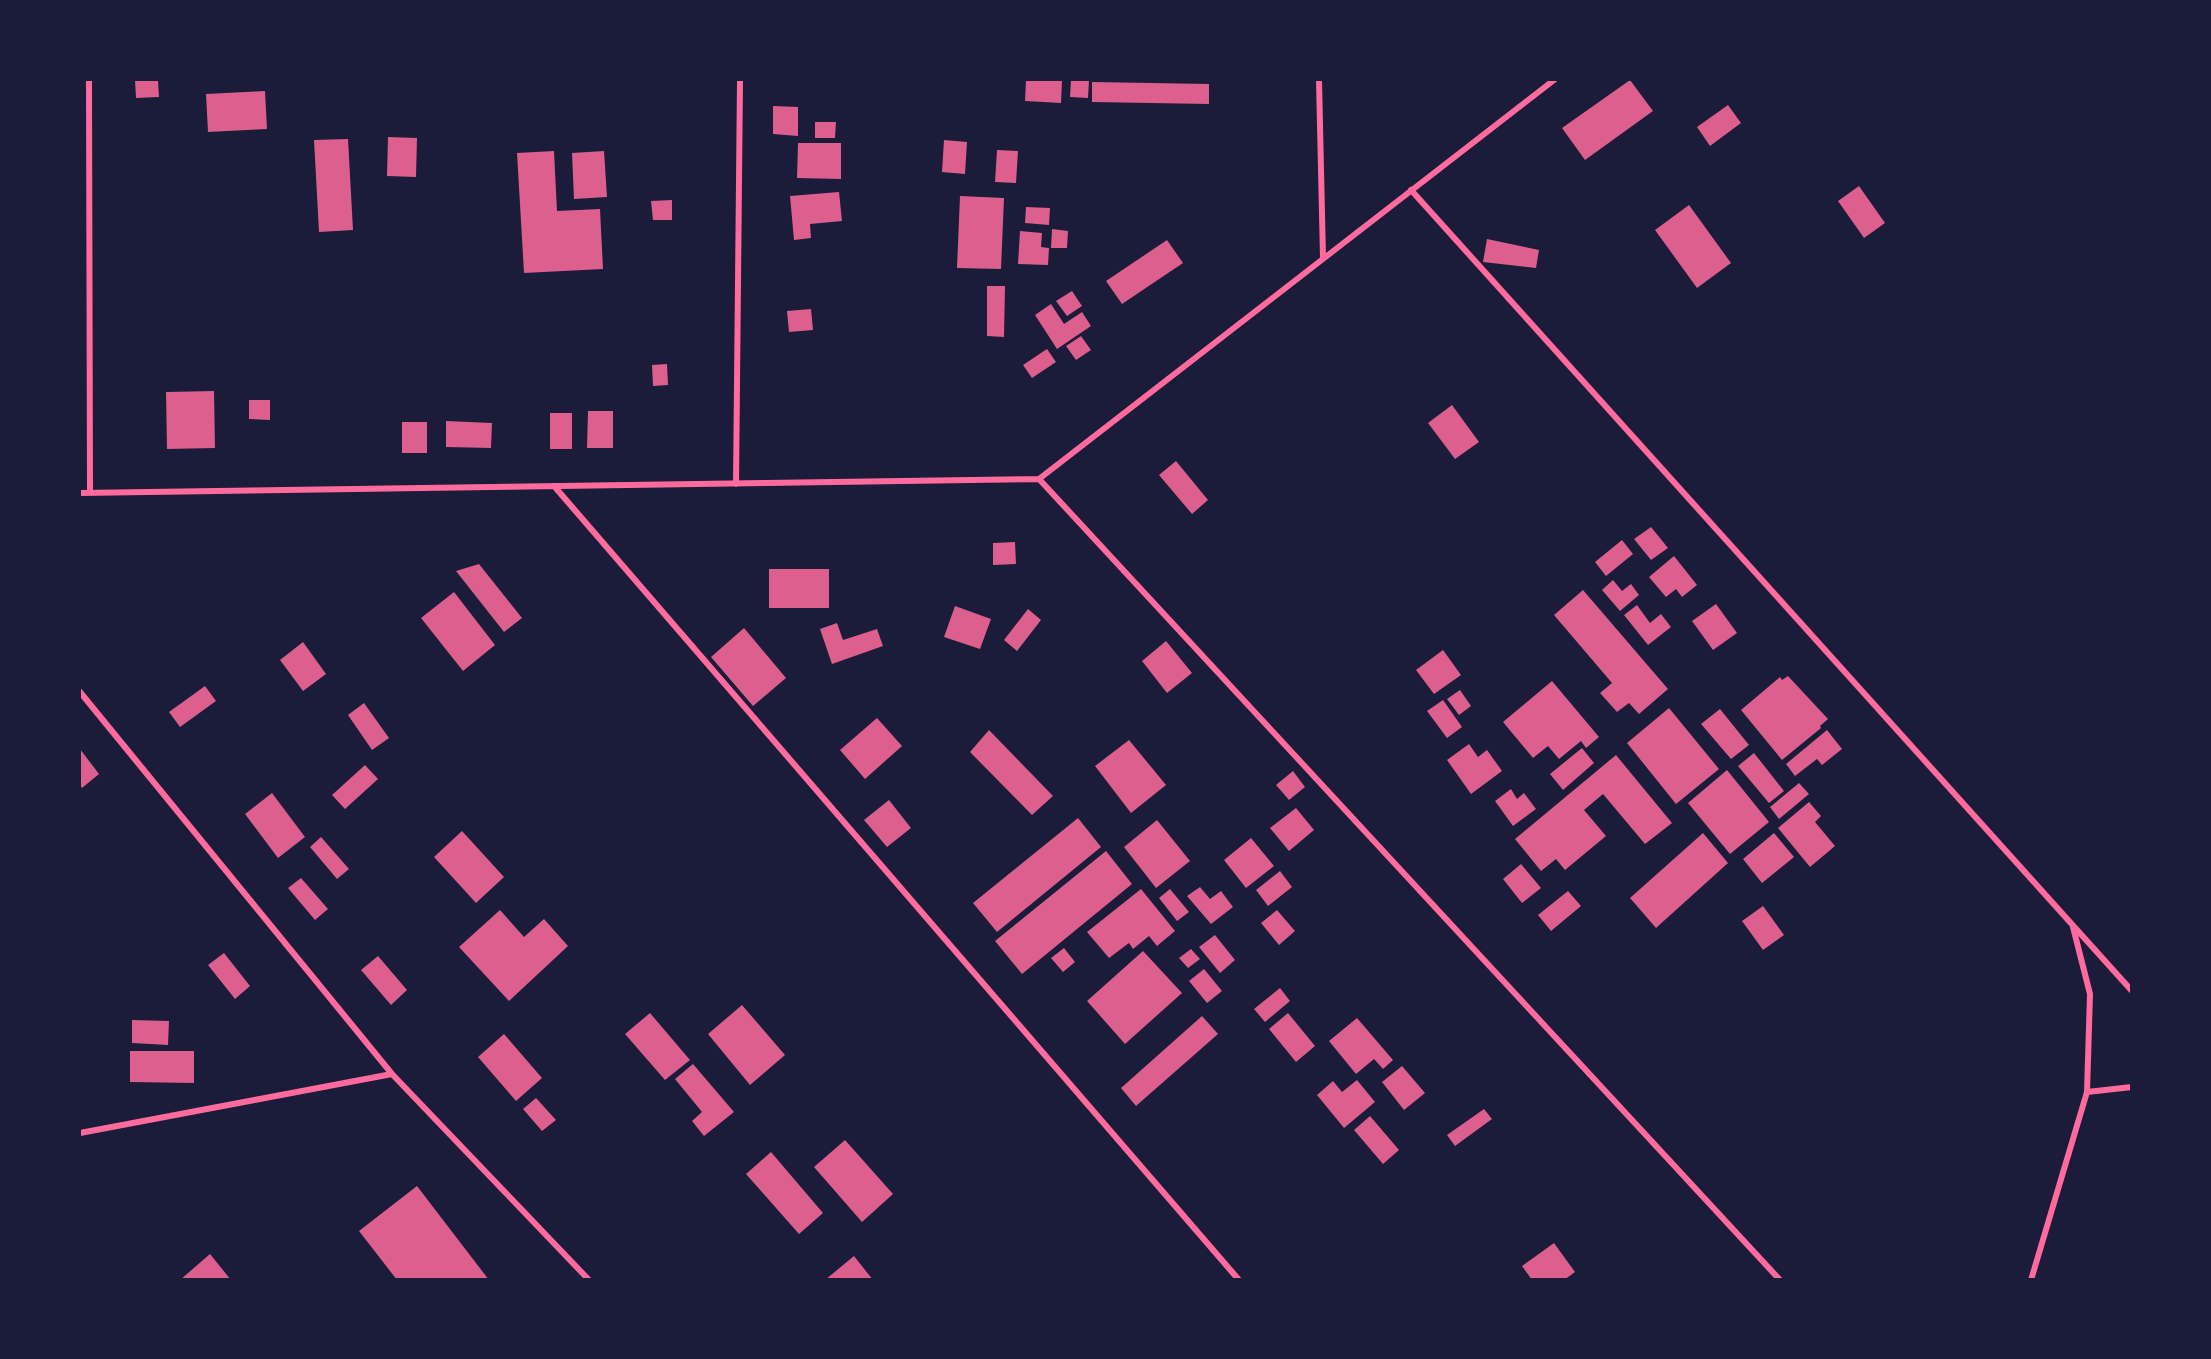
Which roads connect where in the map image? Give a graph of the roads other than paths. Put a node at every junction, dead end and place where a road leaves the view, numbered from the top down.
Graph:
1 (89, 80) edge
2 (740, 80) edge
3 (1320, 80) edge
4 (1554, 80) edge
5 (1411, 190) junction
6 (1323, 258) junction
7 (1039, 479) junction
8 (736, 484) junction
9 (554, 486) junction
10 (80, 493) edge
11 (90, 493) junction
12 (80, 692) edge
13 (2073, 926) junction
14 (2132, 991) edge
15 (392, 1074) junction
16 (2132, 1087) edge
17 (2087, 1092) junction
18 (80, 1133) edge
19 (589, 1280) edge
20 (1239, 1280) edge
21 (1780, 1280) edge
22 (2031, 1280) edge

1 - 11 street
2 - 8 street
3 - 6 street
4 - 5 street
5 - 6 street
5 - 13 street
6 - 7 street
7 - 8 street
7 - 21 street
8 - 9 street
9 - 11 street
9 - 20 street
10 - 11 street
12 - 15 street
13 - 14 street
13 - 17 street
15 - 18 street
15 - 19 street
16 - 17 street
17 - 22 street

